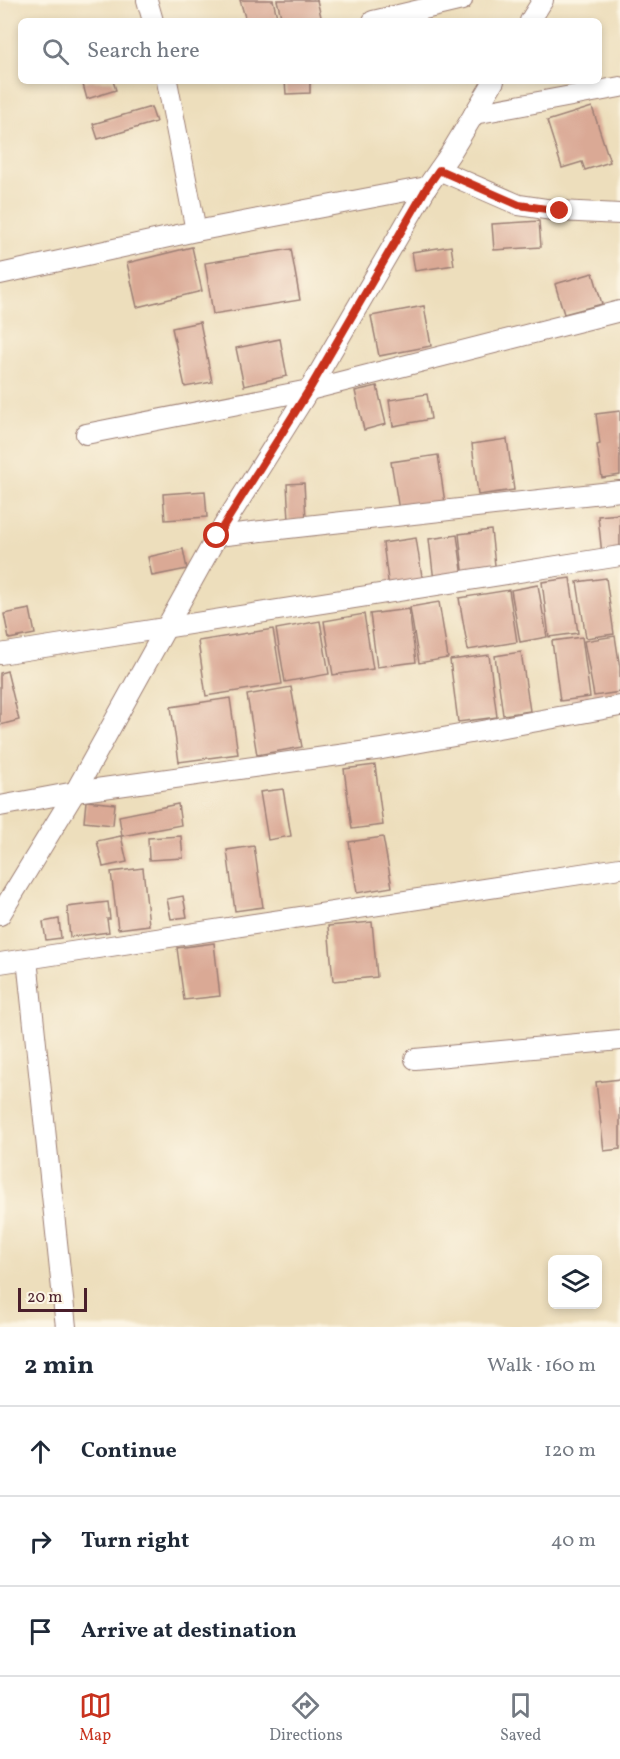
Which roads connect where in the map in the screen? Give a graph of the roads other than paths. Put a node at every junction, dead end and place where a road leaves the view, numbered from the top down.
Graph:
1 (147, 0) edge
2 (462, 0) edge
3 (543, 0) edge
4 (152, 18) edge
5 (386, 18) edge
6 (532, 18) edge
7 (168, 84) edge
8 (492, 84) edge
9 (620, 87) edge
10 (474, 114) junction
11 (445, 162) junction
12 (427, 187) junction
13 (620, 214) edge
14 (196, 231) junction
15 (0, 274) edge
16 (620, 311) edge
17 (309, 390) junction
18 (86, 434) dead end
19 (620, 491) edge
20 (217, 536) junction
21 (620, 556) edge
22 (167, 626) junction
23 (0, 654) edge
24 (620, 706) edge
25 (75, 792) junction
26 (0, 806) edge
27 (620, 867) edge
28 (0, 915) edge
29 (27, 959) junction
30 (0, 963) edge
31 (620, 1040) edge
32 (415, 1059) dead end
33 (66, 1327) edge

1 - 4 street
2 - 5 street
3 - 6 street
7 - 14 street
8 - 10 street
9 - 10 street
10 - 11 street
11 - 12 street
11 - 13 street
12 - 14 street
12 - 17 street
14 - 15 street
16 - 17 street
17 - 18 street
17 - 20 street
19 - 20 street
20 - 22 street
21 - 22 street
22 - 23 street
22 - 25 street
24 - 25 street
25 - 26 street
25 - 28 street
27 - 29 street
29 - 30 street
29 - 33 street
31 - 32 street

